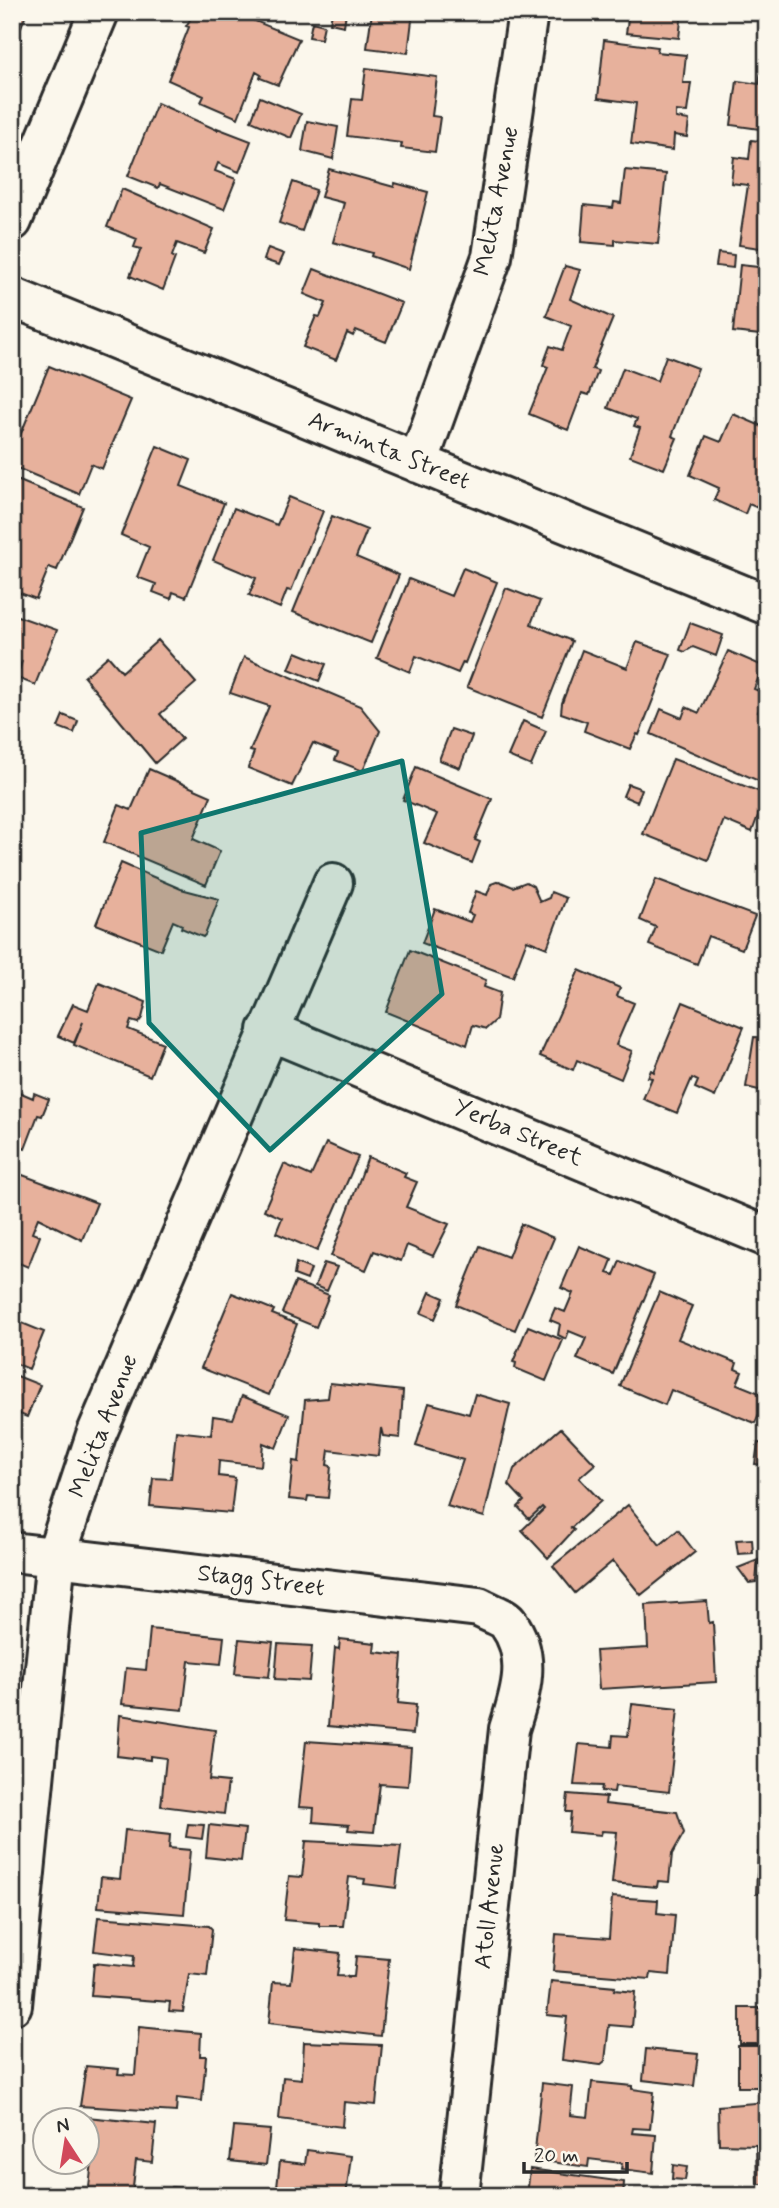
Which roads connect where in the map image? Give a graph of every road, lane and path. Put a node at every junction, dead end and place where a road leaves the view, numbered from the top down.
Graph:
1 (99, 12) edge
2 (528, 12) edge
3 (12, 221) edge
4 (12, 297) edge
5 (418, 463) junction
6 (767, 605) edge
7 (333, 883) dead end
8 (268, 1030) junction
9 (767, 1237) edge
10 (12, 1552) edge
11 (56, 1556) junction
12 (507, 1622) joint
13 (12, 2005) edge
14 (459, 2196) edge

1 - 3 street
2 - 5 street, Melita Avenue
4 - 5 street, Arminta Street
5 - 6 street, Arminta Street
7 - 8 street, Melita Avenue
8 - 9 street, Yerba Street
8 - 11 street, Melita Avenue
10 - 11 street, Stagg Street
11 - 12 street, Stagg Street
11 - 13 street, Melita Avenue
12 - 14 street, Atoll Avenue

